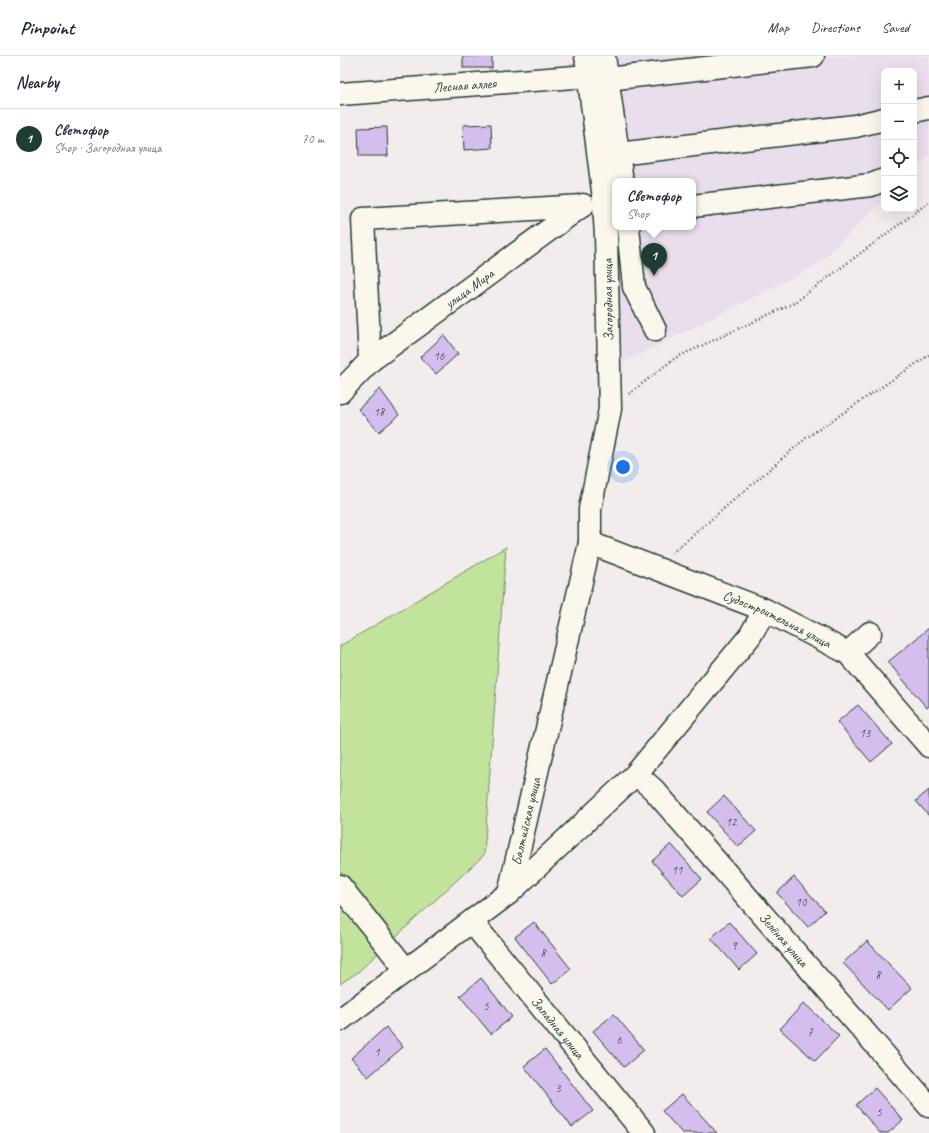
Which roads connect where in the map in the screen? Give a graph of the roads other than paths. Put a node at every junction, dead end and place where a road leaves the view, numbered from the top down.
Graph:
1 (604, 56) edge
2 (813, 56) edge
3 (594, 70) edge
4 (340, 94) edge
5 (929, 108) edge
6 (917, 111) edge
7 (881, 120) edge
8 (618, 154) junction
9 (614, 178) edge
10 (881, 181) edge
11 (612, 186) edge
12 (582, 206) junction
13 (696, 206) edge
14 (611, 228) edge
15 (628, 230) edge
16 (655, 330) dead end
17 (370, 361) junction
18 (341, 389) edge
19 (590, 543) junction
20 (765, 610) junction
21 (870, 633) dead end
22 (848, 653) junction
23 (929, 746) edge
24 (636, 774) junction
25 (340, 886) edge
26 (509, 893) junction
27 (472, 922) junction
28 (407, 970) junction
29 (340, 1020) edge
30 (929, 1106) edge
31 (644, 1133) edge

1 - 3 street
2 - 3 street, Лесная аллея
3 - 4 street, Лесная аллея
3 - 8 street
3 - 11 street, Загородная улица
5 - 6 street
7 - 8 street
8 - 9 street
10 - 13 street
11 - 12 street, улица Мира
11 - 14 street, Загородная улица
12 - 17 street, улица Мира
12 - 17 street
14 - 19 street, Загородная улица
15 - 16 street
17 - 18 street, улица Мира
19 - 20 street, Судостроительная улица
19 - 26 street, Балтийская улица
20 - 22 street, Судостроительная улица
20 - 24 street
21 - 22 street
22 - 23 street, Судостроительная улица
24 - 26 street
24 - 30 street, Зелёная улица
25 - 28 street
26 - 27 street
27 - 28 street
27 - 31 street, Западная улица
28 - 29 street

